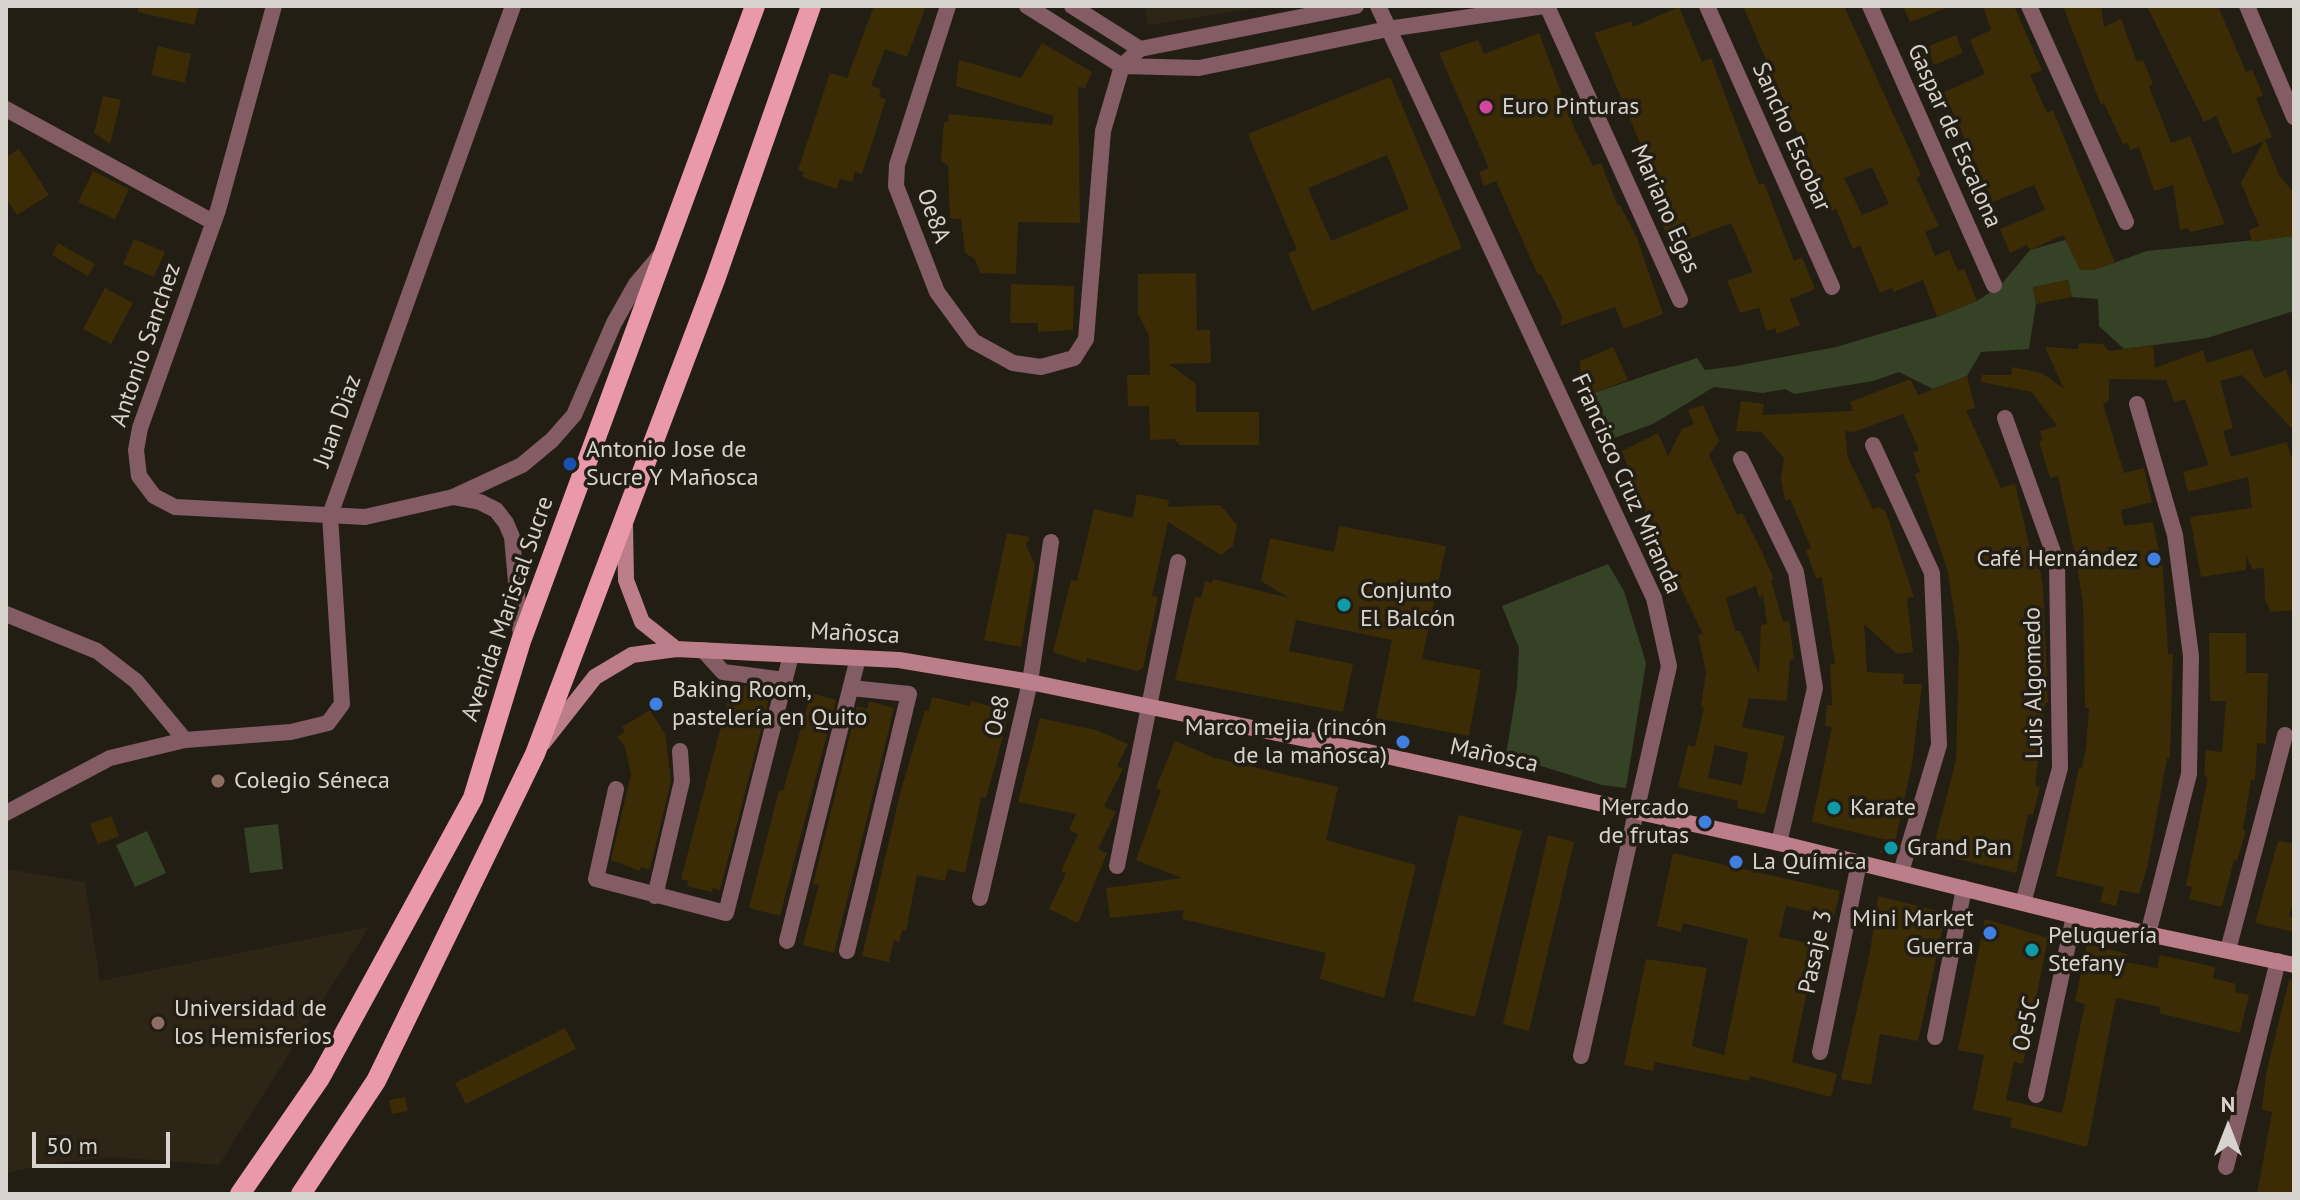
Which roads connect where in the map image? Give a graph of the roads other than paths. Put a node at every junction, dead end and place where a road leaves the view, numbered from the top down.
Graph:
1 (274, 6) edge
2 (513, 6) edge
3 (755, 6) edge
4 (811, 6) edge
5 (948, 6) edge
6 (1027, 6) edge
7 (1072, 6) edge
8 (1356, 6) edge
9 (1378, 6) edge
10 (1546, 6) edge
11 (1707, 6) edge
12 (1870, 6) edge
13 (2029, 6) edge
14 (2247, 6) edge
15 (1388, 29) junction
16 (1140, 49) junction
17 (1122, 66) junction
18 (6, 109) edge
19 (2294, 117) edge
20 (213, 222) junction
21 (2126, 222) dead end
22 (665, 250) junction
23 (1994, 285) dead end
24 (1832, 287) dead end
25 (1680, 300) dead end
26 (2137, 404) dead end
27 (2005, 418) dead end
28 (1873, 445) dead end
29 (1741, 459) dead end
30 (453, 497) junction
31 (330, 515) junction
32 (625, 516) junction
33 (1051, 542) dead end
34 (1178, 562) dead end
35 (6, 614) edge
36 (521, 641) junction
37 (676, 649) junction
38 (703, 650) junction
39 (791, 655) junction
40 (858, 658) junction
41 (785, 680) junction
42 (1030, 682) junction
43 (851, 688) junction
44 (1151, 710) junction
45 (2285, 735) dead end
46 (185, 740) junction
47 (680, 751) dead end
48 (535, 754) junction
49 (616, 789) dead end
50 (1637, 812) junction
51 (6, 813) edge
52 (1779, 843) junction
53 (1859, 863) junction
54 (1117, 866) dead end
55 (1901, 872) junction
56 (1964, 888) junction
57 (655, 896) junction
58 (980, 898) dead end
59 (2023, 903) junction
60 (2074, 916) junction
61 (2148, 934) junction
62 (787, 941) dead end
63 (2228, 950) junction
64 (847, 951) dead end
65 (2286, 963) edge
66 (1935, 1037) dead end
67 (1820, 1052) dead end
68 (1581, 1056) dead end
69 (2036, 1095) dead end
70 (2226, 1167) dead end
71 (240, 1194) edge
72 (301, 1194) edge

1 - 20 street, Antonio Sanchez
2 - 31 street, Juan Diaz
3 - 22 main road, Avenida Mariscal Sucre
4 - 32 main road
5 - 17 street, Oe8A
6 - 17 street
7 - 16 street
8 - 16 street
9 - 15 street, Francisco Cruz Miranda
10 - 15 street
10 - 25 street, Mariano Egas
11 - 24 street, Sancho Escobar
12 - 23 street, Gaspar de Escalona
13 - 21 street
14 - 19 street
15 - 17 street
15 - 50 street, Francisco Cruz Miranda
16 - 17 street
18 - 20 street
20 - 31 street, Antonio Sanchez
22 - 30 street, Antonio Sanchez
22 - 36 main road, Avenida Mariscal Sucre
26 - 61 street
27 - 59 street, Luis Algomedo
28 - 55 street
29 - 52 street
30 - 31 street, Antonio Sanchez
30 - 36 street, Antonio Sanchez
31 - 46 street, Juan Diaz
32 - 37 street
32 - 48 main road
33 - 42 street, Oe8
34 - 44 street
35 - 46 street
36 - 71 main road, Avenida Mariscal Sucre
37 - 38 street, Mañosca
37 - 48 street, Mañosca
38 - 39 street, Mañosca
38 - 41 street
39 - 40 street, Mañosca
39 - 41 street
40 - 42 street, Mañosca
40 - 43 street
41 - 57 street
42 - 44 street, Mañosca
42 - 58 street, Oe8
43 - 62 street
43 - 64 street
44 - 50 street, Mañosca
44 - 54 street
45 - 63 street
46 - 51 street, Juan Diaz
47 - 57 street
48 - 72 main road
49 - 57 street
50 - 52 street, Mañosca
50 - 68 street, Francisco Cruz Miranda
52 - 53 street, Mañosca
53 - 55 street, Mañosca
53 - 67 street, Pasaje 3
55 - 56 street, Mañosca
56 - 59 street, Mañosca
56 - 66 street
59 - 60 street, Mañosca
60 - 61 street, Mañosca
60 - 69 street, Oe5C
61 - 63 street, Mañosca
63 - 65 street, Mañosca
65 - 70 street

